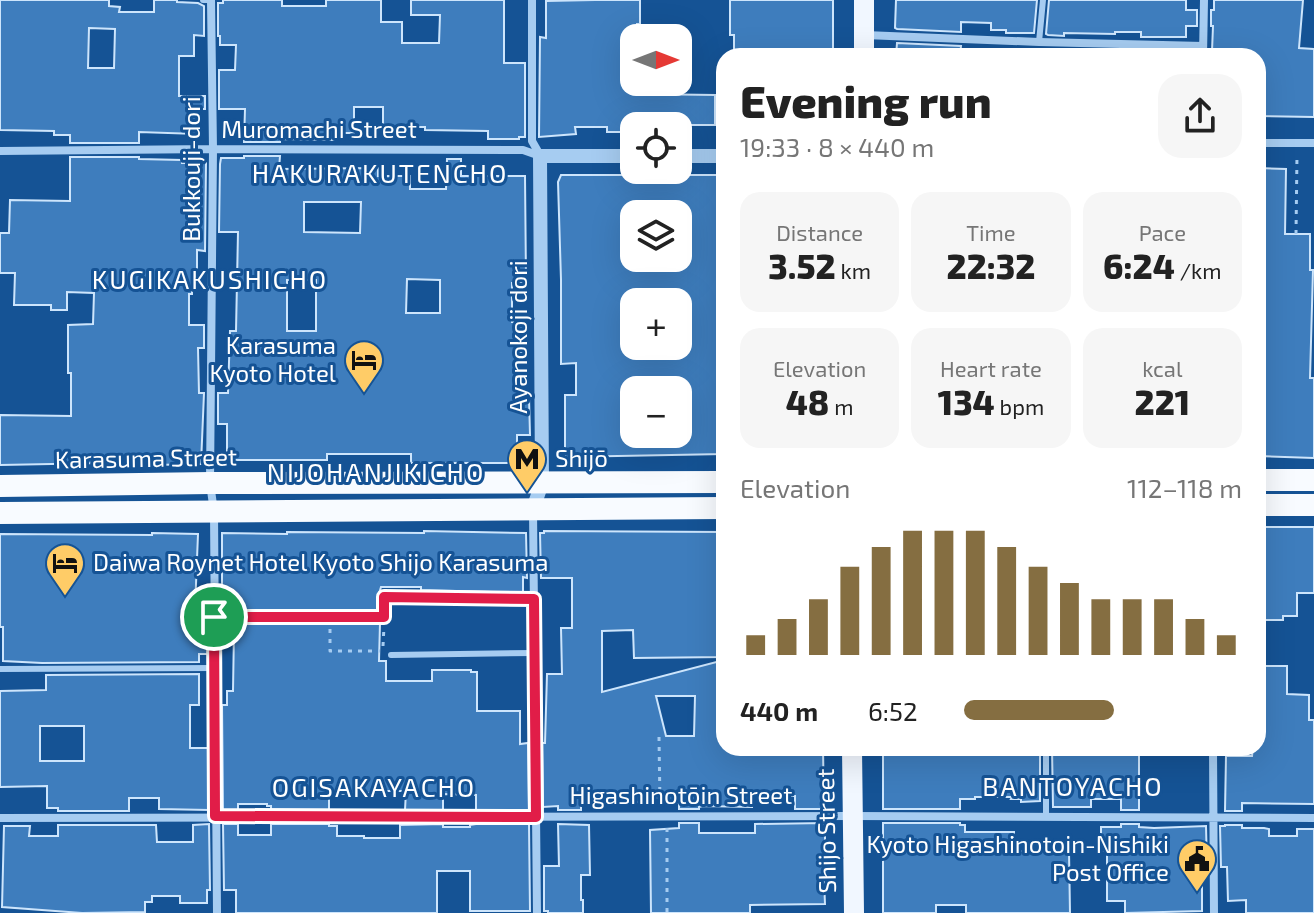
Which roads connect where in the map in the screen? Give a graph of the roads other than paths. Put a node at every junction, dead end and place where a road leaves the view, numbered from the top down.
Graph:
1 (203, 0) edge
2 (211, 0) edge
3 (532, 0) edge
4 (864, 0) edge
5 (1043, 0) edge
6 (1204, 0) edge
7 (1039, 42) junction
8 (864, 46) edge
9 (1148, 48) edge
10 (1203, 48) edge
11 (1266, 143) edge
12 (1314, 143) edge
13 (213, 149) junction
14 (0, 151) edge
15 (540, 156) junction
16 (620, 156) edge
17 (692, 156) edge
18 (716, 156) edge
19 (1266, 480) edge
20 (1314, 480) edge
21 (716, 482) edge
22 (210, 483) junction
23 (542, 483) junction
24 (0, 486) edge
25 (1266, 505) edge
26 (1314, 505) edge
27 (716, 508) edge
28 (533, 509) junction
29 (214, 512) junction
30 (0, 513) edge
31 (534, 599) junction
32 (214, 617) junction
33 (534, 653) junction
34 (391, 655) dead end
35 (215, 668) junction
36 (0, 669) edge
37 (852, 756) edge
38 (1046, 756) edge
39 (1213, 756) edge
40 (215, 816) junction
41 (853, 816) junction
42 (536, 817) junction
43 (1046, 817) junction
44 (1214, 817) junction
45 (0, 818) edge
46 (1314, 818) edge
47 (217, 913) edge
48 (537, 913) edge
49 (854, 913) edge
50 (1214, 913) edge

1 - 2 lane
2 - 13 street, Bukkouji-dori
3 - 15 street, Ayanokoji dori
4 - 8 main road
5 - 7 lane
6 - 10 street
7 - 8 street
7 - 9 street
11 - 12 street
13 - 14 street, Muromachi Street
13 - 15 street, Muromachi Street
13 - 22 street, Bukkouji-dori
15 - 16 street
15 - 23 street, Ayanokoji dori
17 - 18 street
19 - 20 highway
21 - 23 highway, Karasuma Street
22 - 23 highway, Karasuma Street
22 - 24 highway, Karasuma Street
22 - 29 street, Bukkouji-dori
23 - 28 street, Ayanokoji dori
25 - 26 highway
27 - 28 highway
28 - 29 highway
28 - 31 street, Ayanokoji dori
29 - 30 highway
29 - 32 street, Bukkouji-dori
31 - 32 lane
31 - 33 street, Ayanokoji dori
32 - 35 street, Bukkouji-dori
33 - 34 lane
33 - 42 street, Ayanokoji dori
35 - 36 lane
35 - 40 street, Bukkouji-dori
37 - 41 main road, Shijo Street
38 - 43 lane
39 - 44 street
40 - 42 street, Higashinotōin Street
40 - 45 street, Higashinotōin Street
40 - 47 street, Bukkouji-dori
41 - 42 street, Higashinotōin Street
41 - 43 street, Higashinotōin Street
41 - 49 main road, Shijo Street
42 - 48 street, Ayanokoji dori
43 - 44 street, Higashinotōin Street
44 - 46 street, Higashinotōin Street
44 - 50 street

